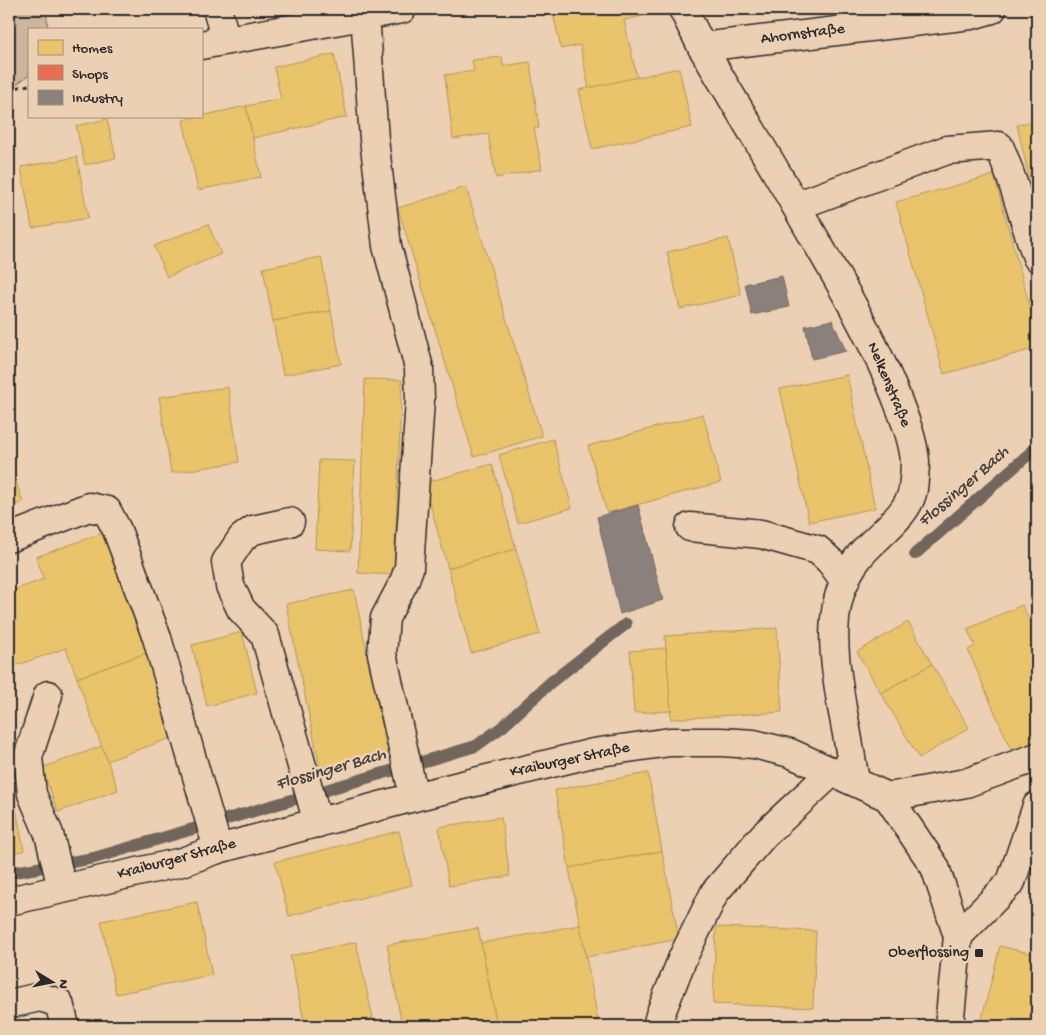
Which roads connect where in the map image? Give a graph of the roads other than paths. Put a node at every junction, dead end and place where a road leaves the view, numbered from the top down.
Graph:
1 (217, 9) edge
2 (402, 9) edge
3 (683, 9) edge
4 (992, 9) edge
5 (365, 16) junction
6 (213, 43) edge
7 (702, 47) junction
8 (796, 206) junction
9 (1037, 257) edge
10 (290, 522) dead end
11 (690, 527) dead end
12 (9, 538) edge
13 (845, 581) junction
14 (48, 695) dead end
15 (1037, 757) edge
16 (844, 776) junction
17 (413, 792) junction
18 (888, 797) junction
19 (1037, 806) edge
20 (317, 818) junction
21 (217, 844) junction
22 (61, 884) junction
23 (9, 901) edge
24 (958, 936) junction
25 (9, 1004) edge
26 (65, 1026) edge
27 (657, 1026) edge
28 (949, 1026) edge

1 - 6 street
2 - 5 street
3 - 7 street, Nelkenstraße
4 - 7 street, Ahornstraße
5 - 6 street
5 - 17 street
7 - 8 street, Nelkenstraße
8 - 9 street
8 - 13 street, Nelkenstraße
10 - 20 street
11 - 13 street
12 - 21 street
13 - 16 street, Nelkenstraße
14 - 22 street
15 - 18 street
16 - 17 street, Kraiburger Straße
16 - 18 street, Kraiburger Straße
16 - 27 street
17 - 20 street, Kraiburger Straße
18 - 24 street
19 - 24 street
20 - 21 street, Kraiburger Straße
21 - 22 street, Kraiburger Straße
22 - 23 street, Kraiburger Straße
24 - 28 street
25 - 26 street

